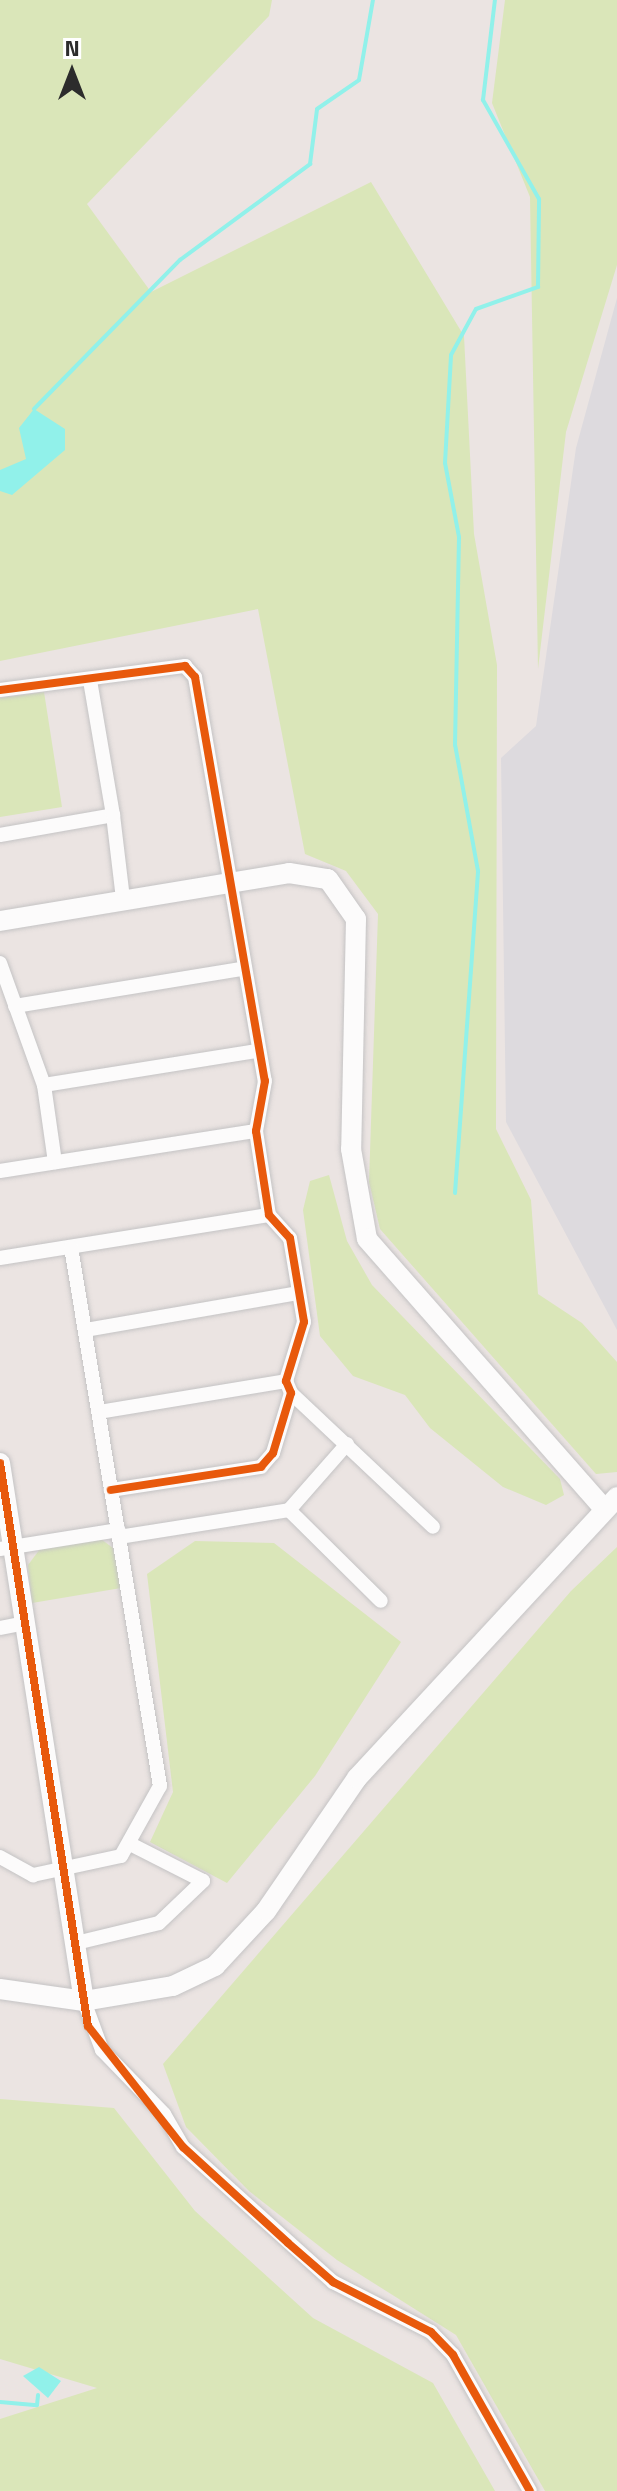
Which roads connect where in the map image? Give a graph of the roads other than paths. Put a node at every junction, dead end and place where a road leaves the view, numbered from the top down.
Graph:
1 (90, 681) junction
2 (0, 690) edge
3 (113, 815) junction
4 (0, 835) edge
5 (227, 883) junction
6 (123, 899) junction
7 (0, 921) edge
8 (0, 963) edge
9 (241, 969) junction
10 (15, 1006) junction
11 (257, 1051) junction
12 (44, 1085) junction
13 (256, 1131) junction
14 (55, 1162) junction
15 (0, 1171) edge
16 (269, 1215) junction
17 (71, 1247) junction
18 (0, 1258) edge
19 (298, 1293) junction
20 (86, 1330) junction
21 (288, 1387) junction
22 (99, 1412) junction
23 (347, 1444) junction
24 (0, 1463) edge
25 (111, 1490) junction
26 (610, 1503) edge
27 (289, 1510) junction
28 (433, 1527) dead end
29 (118, 1533) junction
30 (6, 1548) edge
31 (381, 1601) dead end
32 (26, 1623) junction
33 (0, 1628) edge
34 (132, 1845) junction
35 (1, 1862) edge
36 (65, 1868) junction
37 (76, 1943) junction
38 (0, 1989) edge
39 (84, 2001) junction
40 (530, 2491) edge

1 - 2 street
1 - 3 street
1 - 5 street
3 - 4 street
3 - 6 street
5 - 6 street
5 - 9 street
5 - 26 street
6 - 7 street
8 - 10 street
9 - 10 street
9 - 11 street
10 - 12 street
11 - 12 street
11 - 13 street
12 - 14 street
13 - 14 street
13 - 16 street
14 - 15 street
16 - 17 street
16 - 19 street
17 - 18 street
17 - 20 street
19 - 20 street
19 - 21 street
20 - 22 street
21 - 22 street
21 - 23 street
21 - 25 street
22 - 25 street
23 - 27 street
23 - 28 street
24 - 30 street
25 - 29 street
26 - 39 street
27 - 29 street
27 - 31 street
29 - 30 street
29 - 34 street
30 - 32 street
32 - 33 street
32 - 36 street
34 - 36 street
34 - 37 street
35 - 36 street
36 - 37 street
37 - 39 street
38 - 39 street
39 - 40 street

